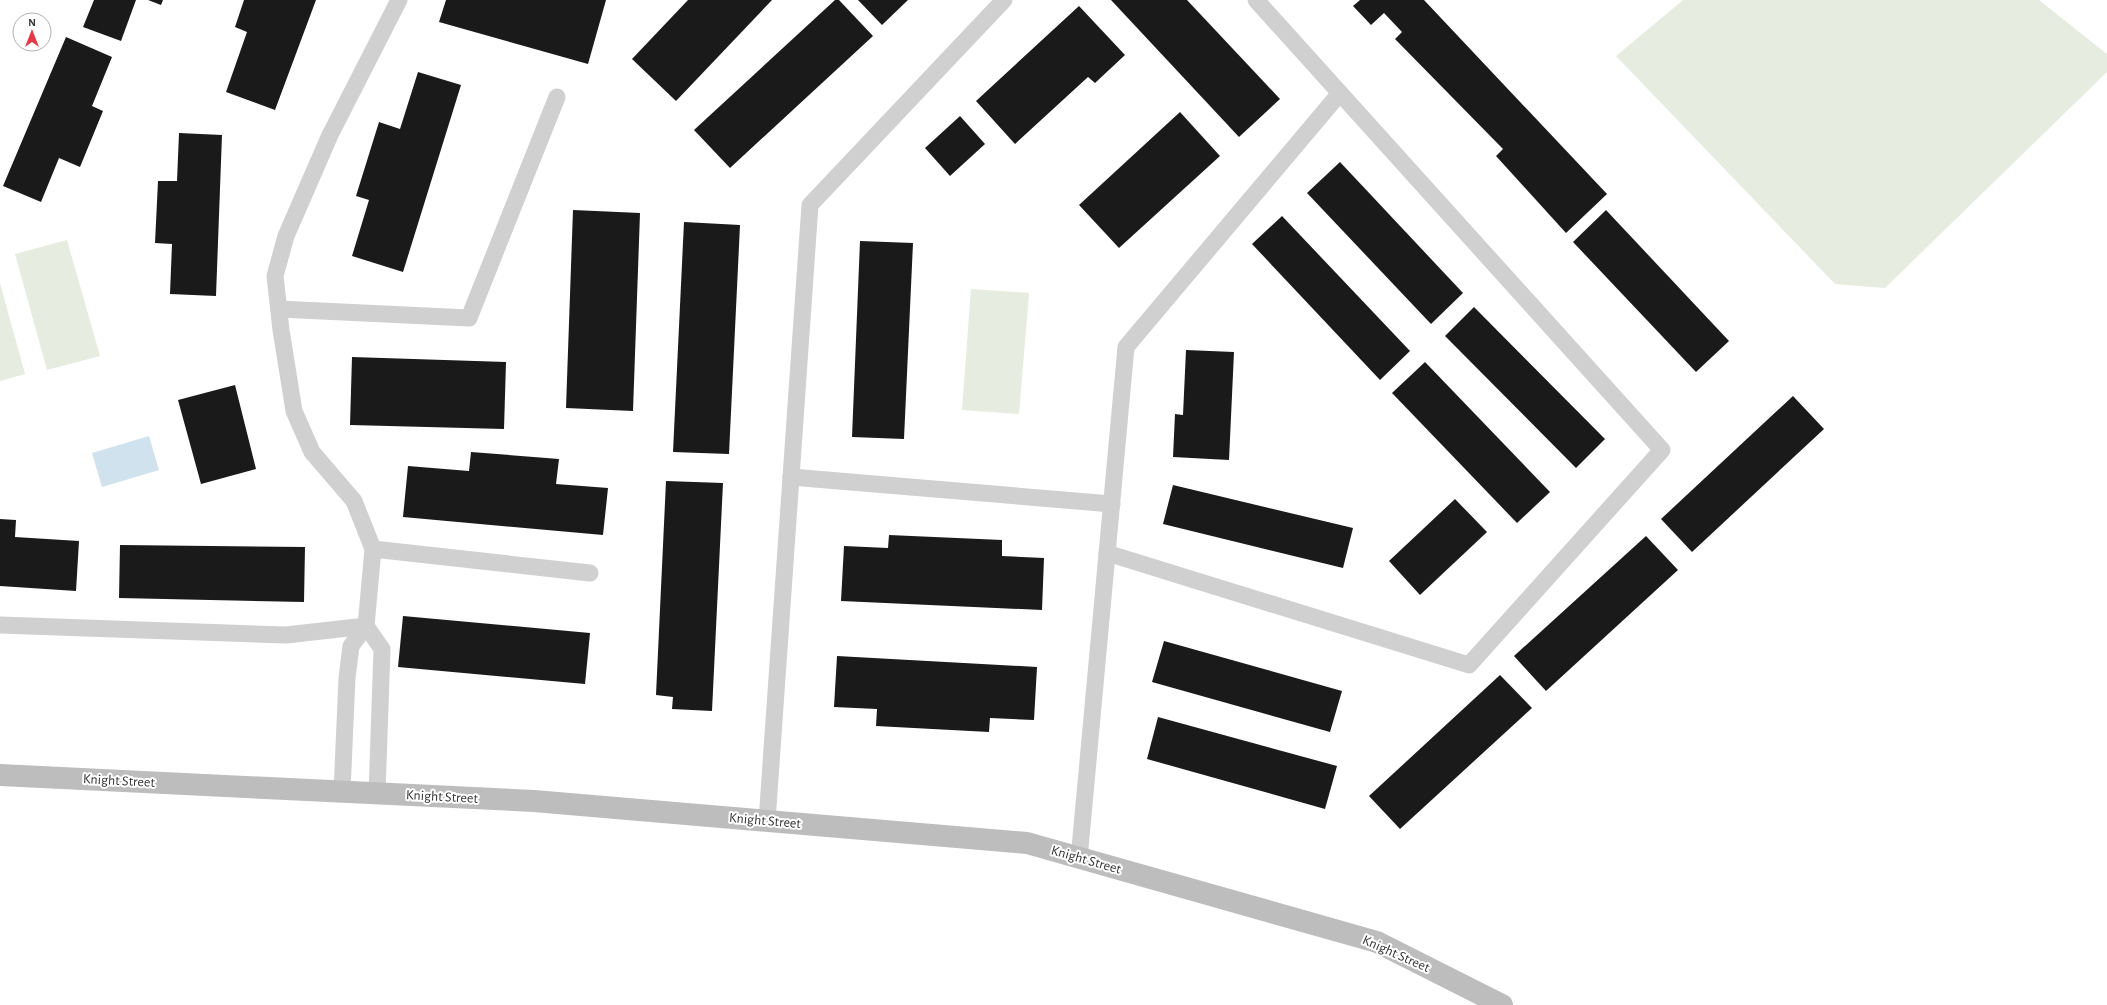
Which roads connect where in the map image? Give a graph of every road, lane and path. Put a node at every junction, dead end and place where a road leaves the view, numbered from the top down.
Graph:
1 (399, 0) edge
2 (1004, 0) edge
3 (1256, 0) edge
4 (1340, 93) junction
5 (557, 97) dead end
6 (279, 309) junction
7 (790, 477) junction
8 (1112, 504) junction
9 (373, 549) junction
10 (1107, 553) junction
11 (590, 573) dead end
12 (0, 625) edge
13 (366, 626) junction
14 (0, 775) edge
15 (342, 792) junction
16 (377, 794) junction
17 (767, 821) junction
18 (1079, 858) junction
19 (1502, 1005) edge

1 - 6 lane
2 - 7 lane
3 - 4 lane
4 - 8 lane
4 - 10 lane
5 - 6 lane
6 - 9 lane
7 - 8 lane
7 - 17 lane
8 - 10 lane
9 - 11 lane
9 - 13 lane
10 - 18 lane
12 - 13 lane
13 - 15 lane
13 - 16 lane
14 - 15 street, Knight Street
15 - 16 street, Knight Street
16 - 17 street, Knight Street
17 - 18 street, Knight Street
18 - 19 street, Knight Street

